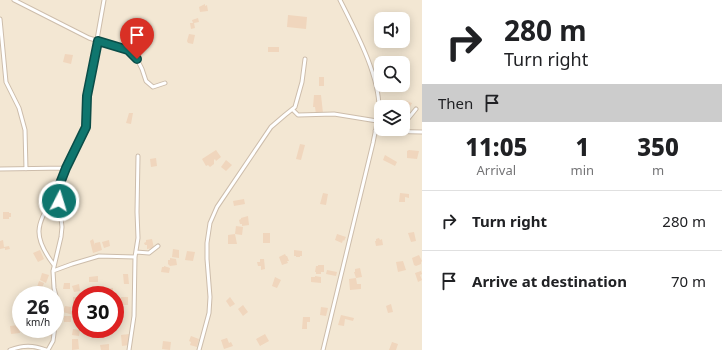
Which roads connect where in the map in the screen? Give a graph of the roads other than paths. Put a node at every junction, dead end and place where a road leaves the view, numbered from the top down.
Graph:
1 (14, 0) edge
2 (104, 0) edge
3 (340, 0) edge
4 (0, 19) edge
5 (98, 41) junction
6 (305, 59) dead end
7 (165, 83) dead end
8 (378, 100) edge
9 (416, 109) dead end
10 (293, 110) junction
11 (410, 116) edge
12 (374, 121) edge
13 (410, 131) edge
14 (422, 132) edge
15 (374, 136) edge
16 (138, 156) dead end
17 (66, 168) junction
18 (0, 169) edge
19 (26, 169) junction
20 (59, 186) junction
21 (158, 246) dead end
22 (136, 252) junction
23 (135, 257) junction
24 (54, 265) junction
25 (53, 271) junction
26 (10, 350) edge
27 (47, 350) edge
28 (129, 350) edge
29 (199, 350) edge
30 (323, 350) edge

1 - 5 street
2 - 5 street
3 - 8 street
4 - 19 street
5 - 7 street
5 - 17 street
6 - 10 street
9 - 11 street
10 - 12 street
10 - 29 street
13 - 14 street
15 - 30 street
16 - 22 street
17 - 19 street
17 - 20 street
18 - 19 street
20 - 24 street
20 - 24 street
21 - 22 street
22 - 23 street
23 - 25 street
23 - 28 street
24 - 25 street
25 - 27 street
26 - 27 street

